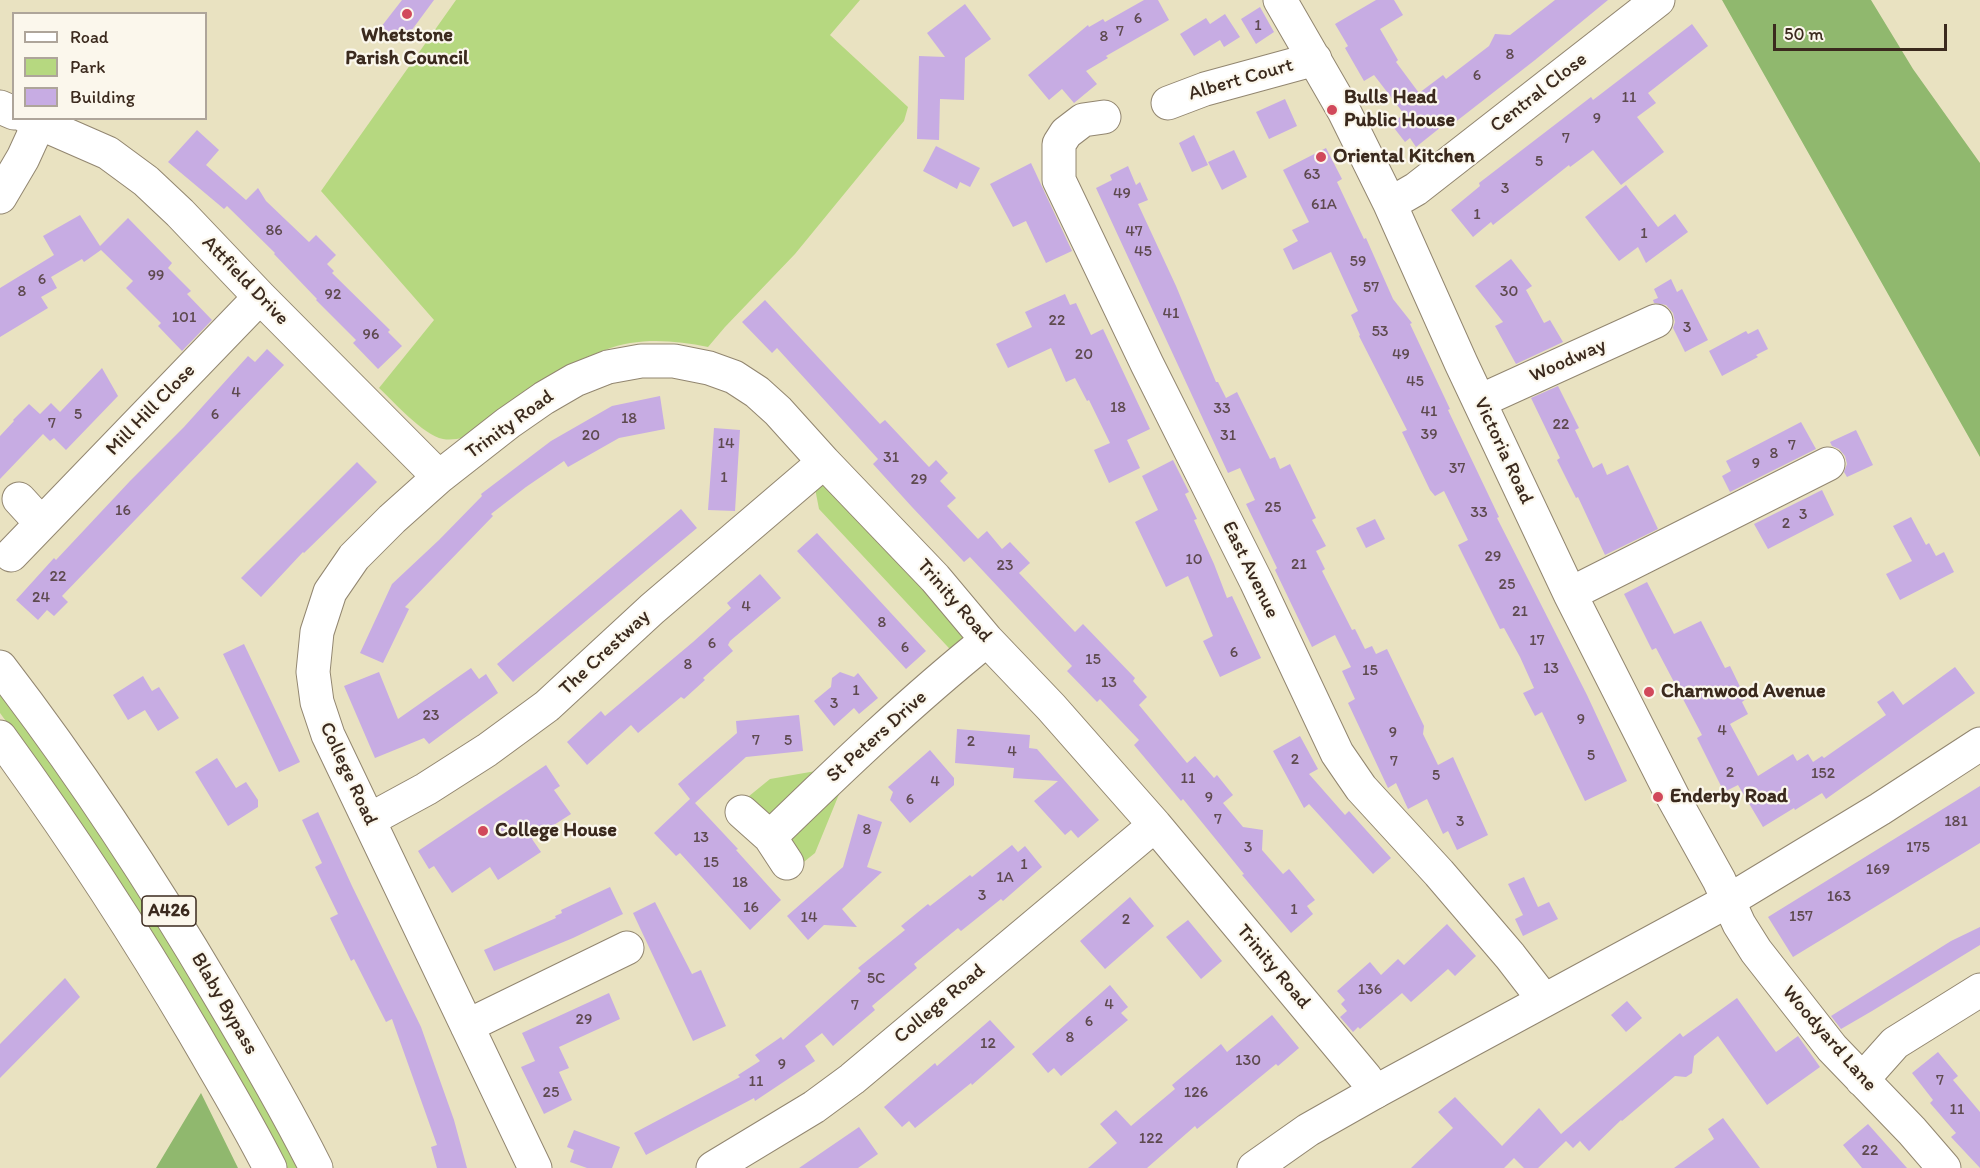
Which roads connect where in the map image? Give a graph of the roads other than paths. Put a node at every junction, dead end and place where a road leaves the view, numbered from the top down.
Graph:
1 (1280, 0) edge
2 (1658, 0) edge
3 (1315, 59) junction
4 (1168, 103) dead end
5 (1104, 117) dead end
6 (27, 120) edge
7 (32, 120) edge
8 (0, 197) edge
9 (1390, 204) junction
10 (260, 297) junction
11 (1656, 321) dead end
12 (1480, 401) junction
13 (824, 462) junction
14 (1828, 464) dead end
15 (439, 477) junction
16 (19, 500) dead end
17 (41, 523) junction
18 (11, 555) dead end
19 (1570, 594) junction
20 (987, 640) junction
21 (0, 668) edge
22 (0, 737) edge
23 (1980, 744) edge
24 (742, 812) dead end
25 (369, 820) junction
26 (1155, 825) junction
27 (1728, 901) junction
28 (627, 948) dead end
29 (1980, 990) edge
30 (1544, 1000) junction
31 (467, 1026) junction
32 (1862, 1080) junction
33 (1375, 1092) junction
34 (1257, 1167) edge
35 (270, 1168) edge
36 (316, 1168) edge
37 (536, 1168) edge
38 (713, 1168) edge
39 (1944, 1168) edge

1 - 3 street, Victoria Road
2 - 9 street, Central Close
3 - 4 street, Albert Court
3 - 9 street, Victoria Road
5 - 30 street, East Avenue
6 - 8 street
7 - 10 street, Attfield Drive
9 - 12 street, Victoria Road
10 - 15 street, Attfield Drive
10 - 17 street, Mill Hill Close
11 - 12 street, Woodway
12 - 19 street, Victoria Road
13 - 15 street, Trinity Road
13 - 20 street, Trinity Road
13 - 25 street, The Crestway
14 - 19 street
15 - 25 street, College Road
16 - 17 street
17 - 18 street, Mill Hill Close
19 - 27 street, Victoria Road
20 - 24 street, St Peters Drive
20 - 26 street, Trinity Road
21 - 36 street, Blaby Bypass / A426
22 - 35 street, Blaby Bypass / A426
23 - 27 street
25 - 31 street, College Road
26 - 33 street, Trinity Road
26 - 38 street, College Road
27 - 30 street
27 - 32 street, Woodyard Lane
28 - 31 street
29 - 32 street
30 - 33 street
31 - 37 street, College Road
32 - 39 street, Woodyard Lane
33 - 34 street

